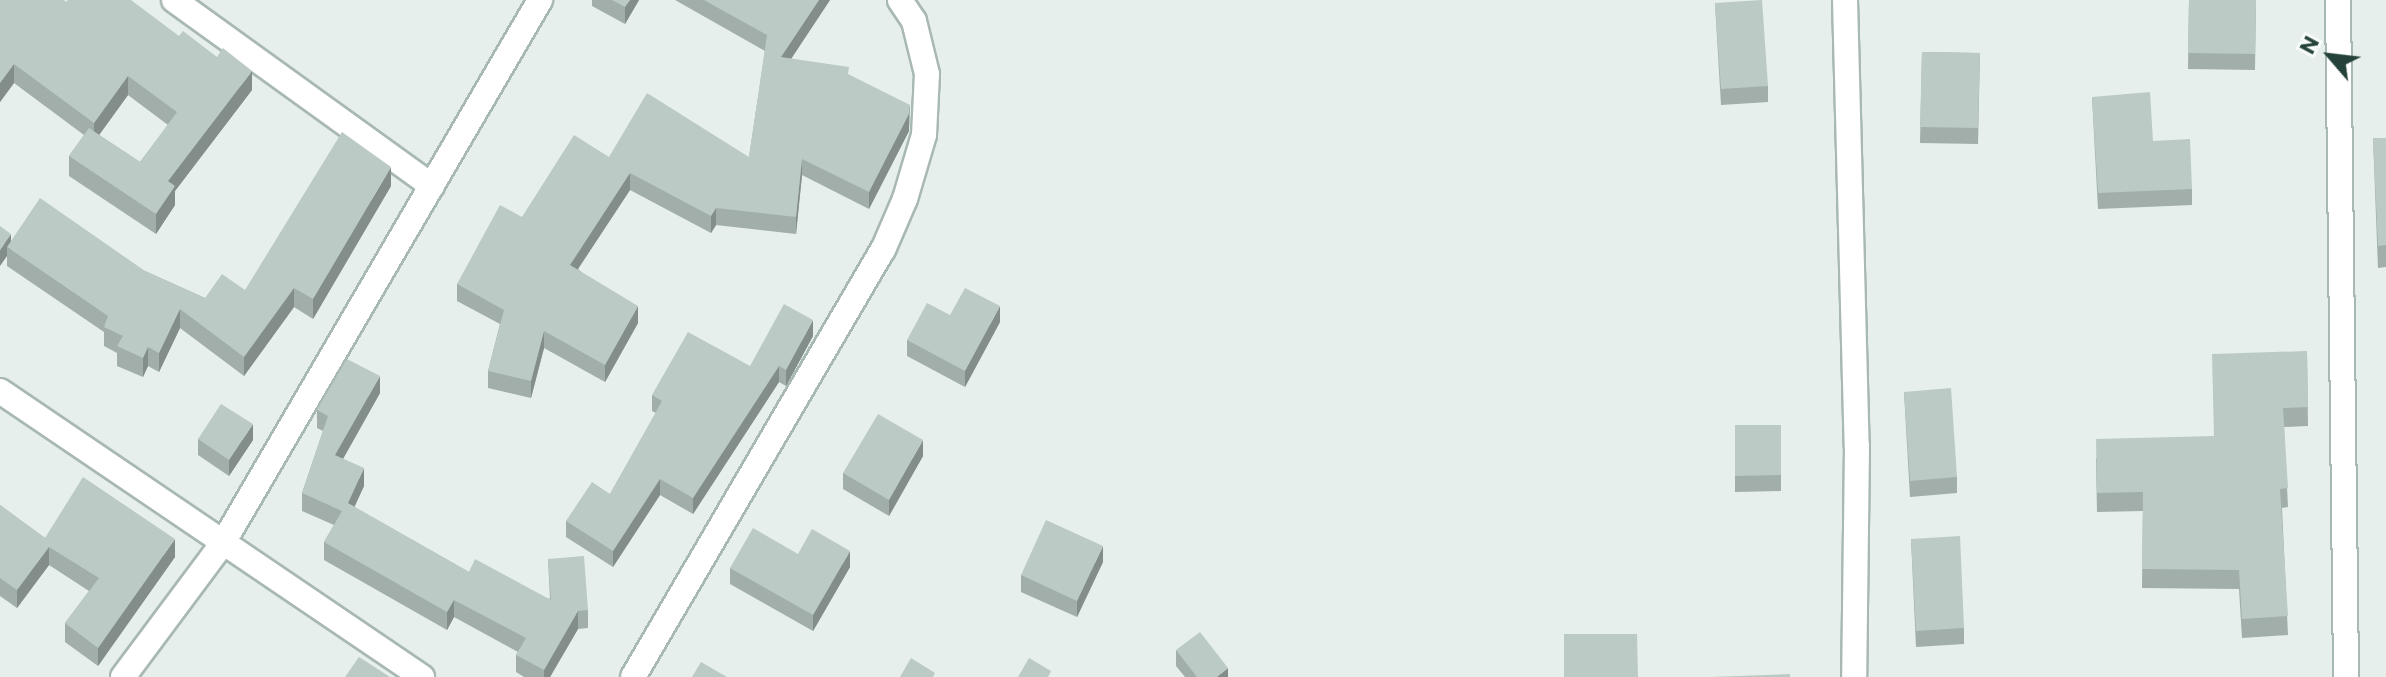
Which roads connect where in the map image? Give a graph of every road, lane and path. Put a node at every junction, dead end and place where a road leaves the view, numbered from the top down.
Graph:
1 (174, 0) edge
2 (540, 0) edge
3 (900, 0) edge
4 (1845, 0) edge
5 (2338, 0) edge
6 (432, 186) junction
7 (0, 391) edge
8 (223, 543) junction
9 (123, 677) edge
10 (422, 677) edge
11 (633, 677) edge
12 (1854, 677) edge
13 (2346, 677) edge

1 - 6 street
2 - 6 street
3 - 11 street
4 - 12 street
5 - 13 street
6 - 8 street
7 - 8 street
8 - 9 street
8 - 10 street

